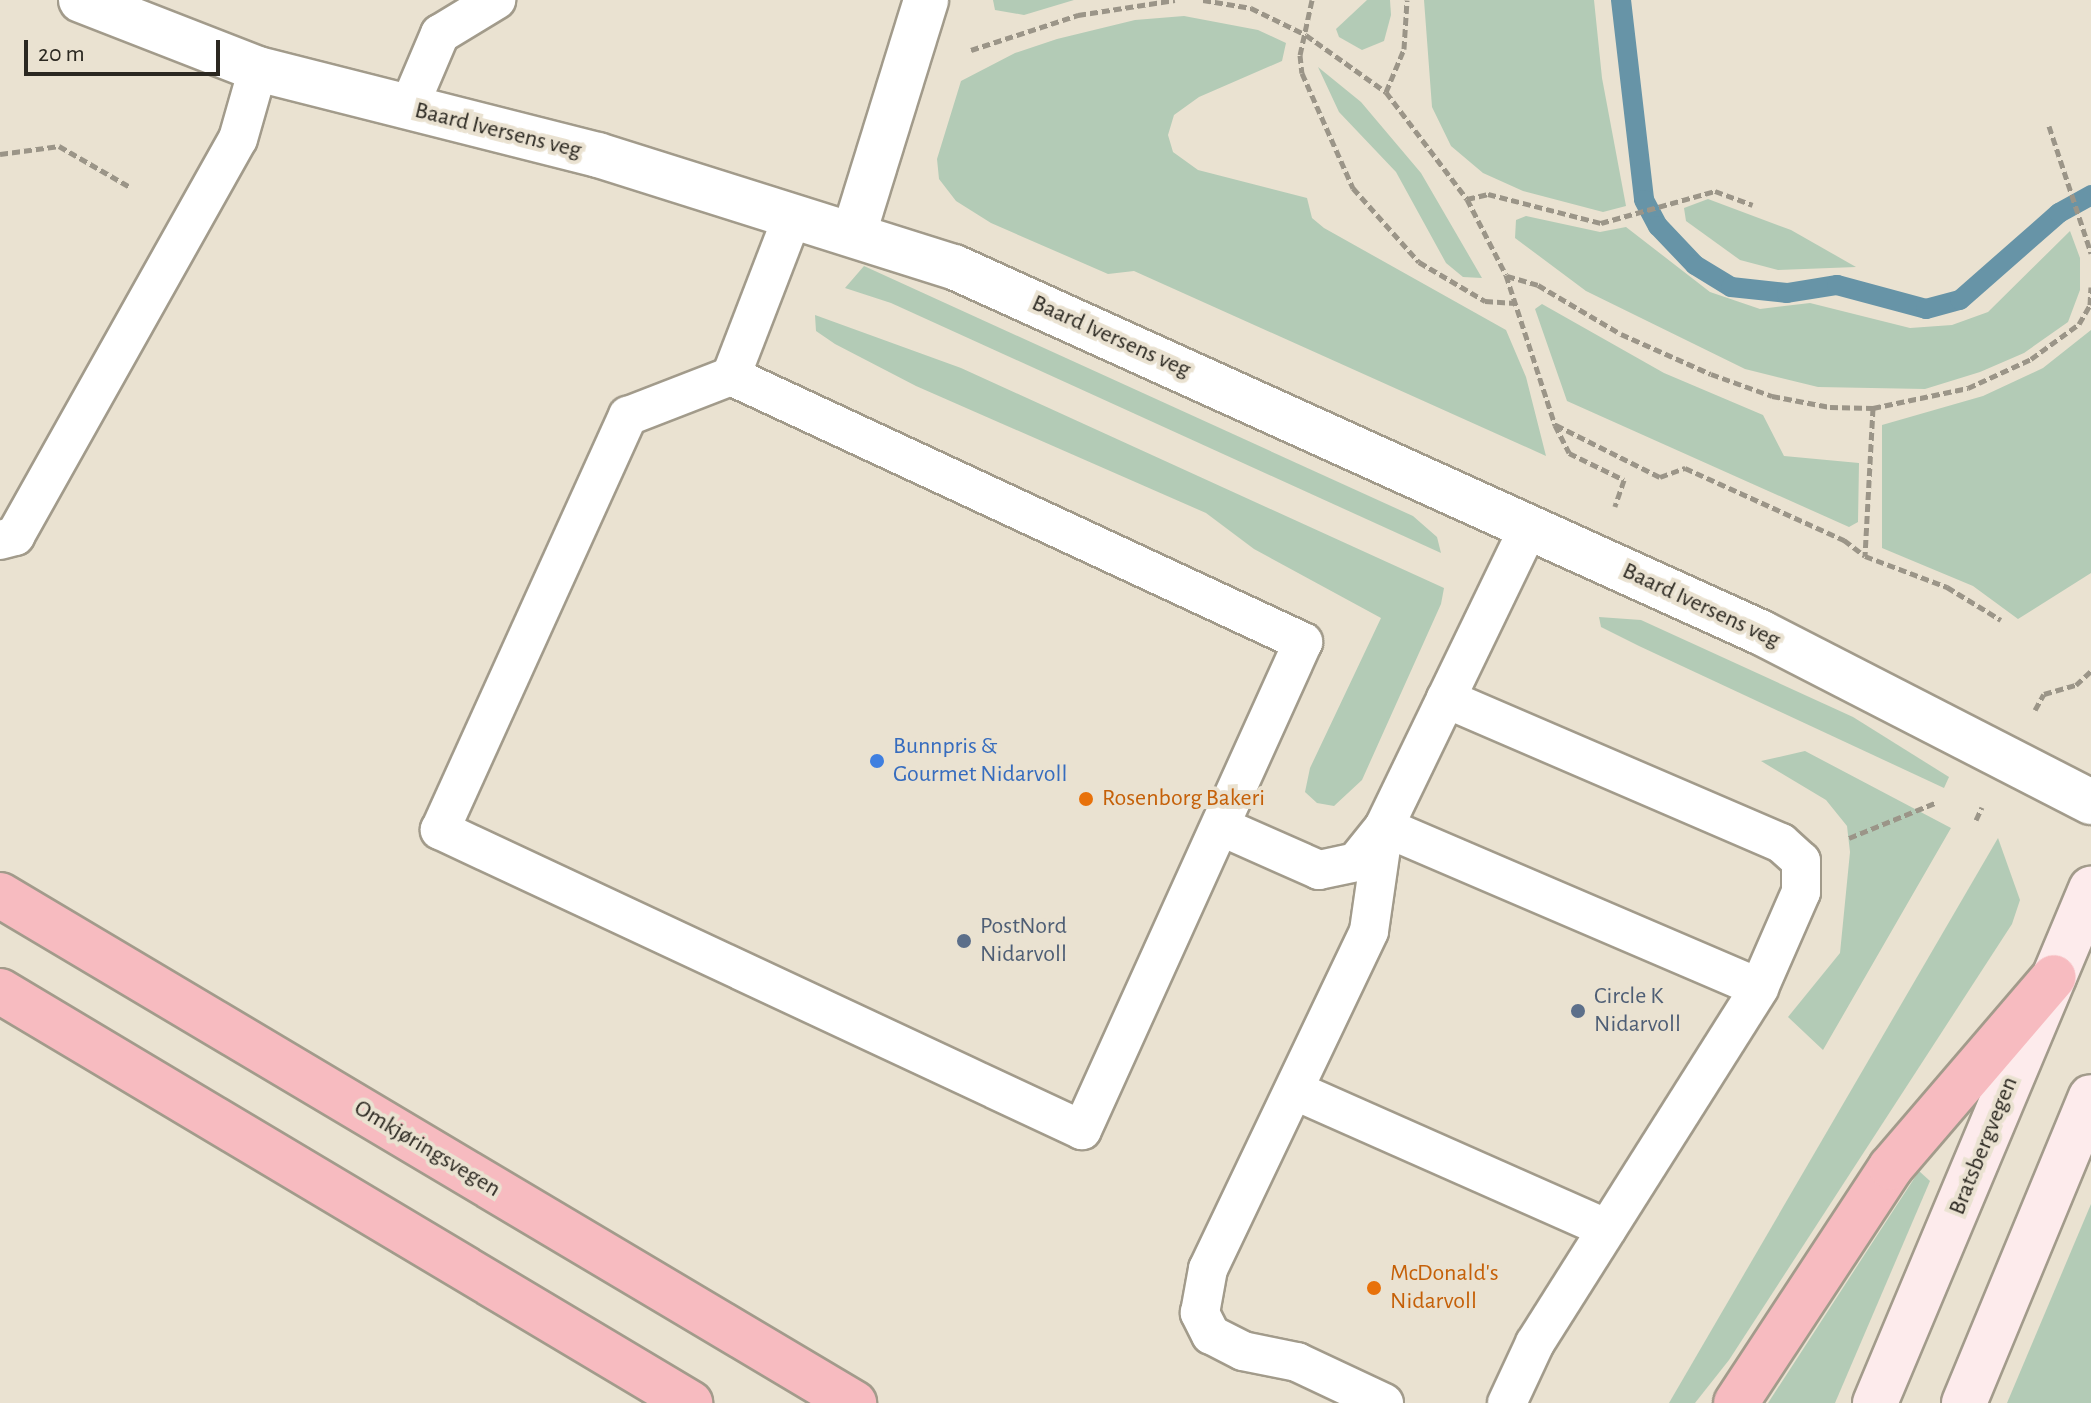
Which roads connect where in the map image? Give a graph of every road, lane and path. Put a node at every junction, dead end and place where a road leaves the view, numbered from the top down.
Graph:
1 (81, 0) edge
2 (496, 0) edge
3 (926, 0) edge
4 (1175, 0) edge
5 (1203, 0) edge
6 (1312, 0) edge
7 (1407, 0) edge
8 (1306, 35) junction
9 (912, 46) junction
10 (258, 69) junction
11 (1386, 92) junction
12 (408, 109) junction
13 (2049, 126) dead end
14 (0, 154) edge
15 (130, 187) dead end
16 (1467, 199) junction
17 (1753, 205) dead end
18 (793, 215) junction
19 (854, 233) junction
20 (2091, 253) edge
21 (1506, 275) junction
22 (2091, 287) edge
23 (1515, 303) junction
24 (731, 376) junction
25 (1873, 408) junction
26 (1555, 425) junction
27 (1611, 518) dead end
28 (1529, 527) junction
29 (0, 540) edge
30 (1865, 556) junction
31 (2001, 620) dead end
32 (2091, 671) edge
33 (2044, 694) dead end
34 (1446, 699) junction
35 (1937, 802) dead end
36 (2091, 802) edge
37 (1222, 827) junction
38 (1384, 827) junction
39 (1863, 832) dead end
40 (2091, 889) edge
41 (0, 895) edge
42 (2054, 977) junction
43 (1759, 988) junction
44 (0, 991) edge
45 (1296, 1091) junction
46 (2091, 1097) edge
47 (1607, 1229) junction
48 (690, 1403) edge
49 (854, 1403) edge
50 (1384, 1403) edge
51 (1507, 1403) edge
52 (1736, 1403) edge
53 (1875, 1403) edge
54 (1964, 1403) edge

1 - 10 street, Baard Iversens veg
2 - 12 lane
3 - 9 street
4 - 9 path
5 - 8 path
6 - 8 path
7 - 11 path
8 - 11 path
8 - 23 path
9 - 19 street
10 - 12 street, Baard Iversens veg
10 - 29 lane
11 - 16 path
12 - 18 street, Baard Iversens veg
13 - 20 path
14 - 15 path
16 - 17 path
16 - 21 path
18 - 19 street, Baard Iversens veg
18 - 24 lane
19 - 28 street, Baard Iversens veg
21 - 23 path
21 - 25 path
22 - 25 path
23 - 26 path
24 - 37 lane
24 - 37 lane
25 - 30 path
26 - 27 path
26 - 30 path
28 - 34 lane
28 - 36 street, Baard Iversens veg
30 - 31 path
32 - 33 path
34 - 38 lane
34 - 43 lane
35 - 39 path
37 - 38 lane
38 - 43 lane
38 - 45 lane
40 - 42 main road, Bratsbergvegen
41 - 49 highway, Omkjøringsvegen
42 - 52 highway
42 - 53 main road, Bratsbergvegen
43 - 47 lane
44 - 48 highway
45 - 47 lane
45 - 50 lane
46 - 54 main road
47 - 51 lane

